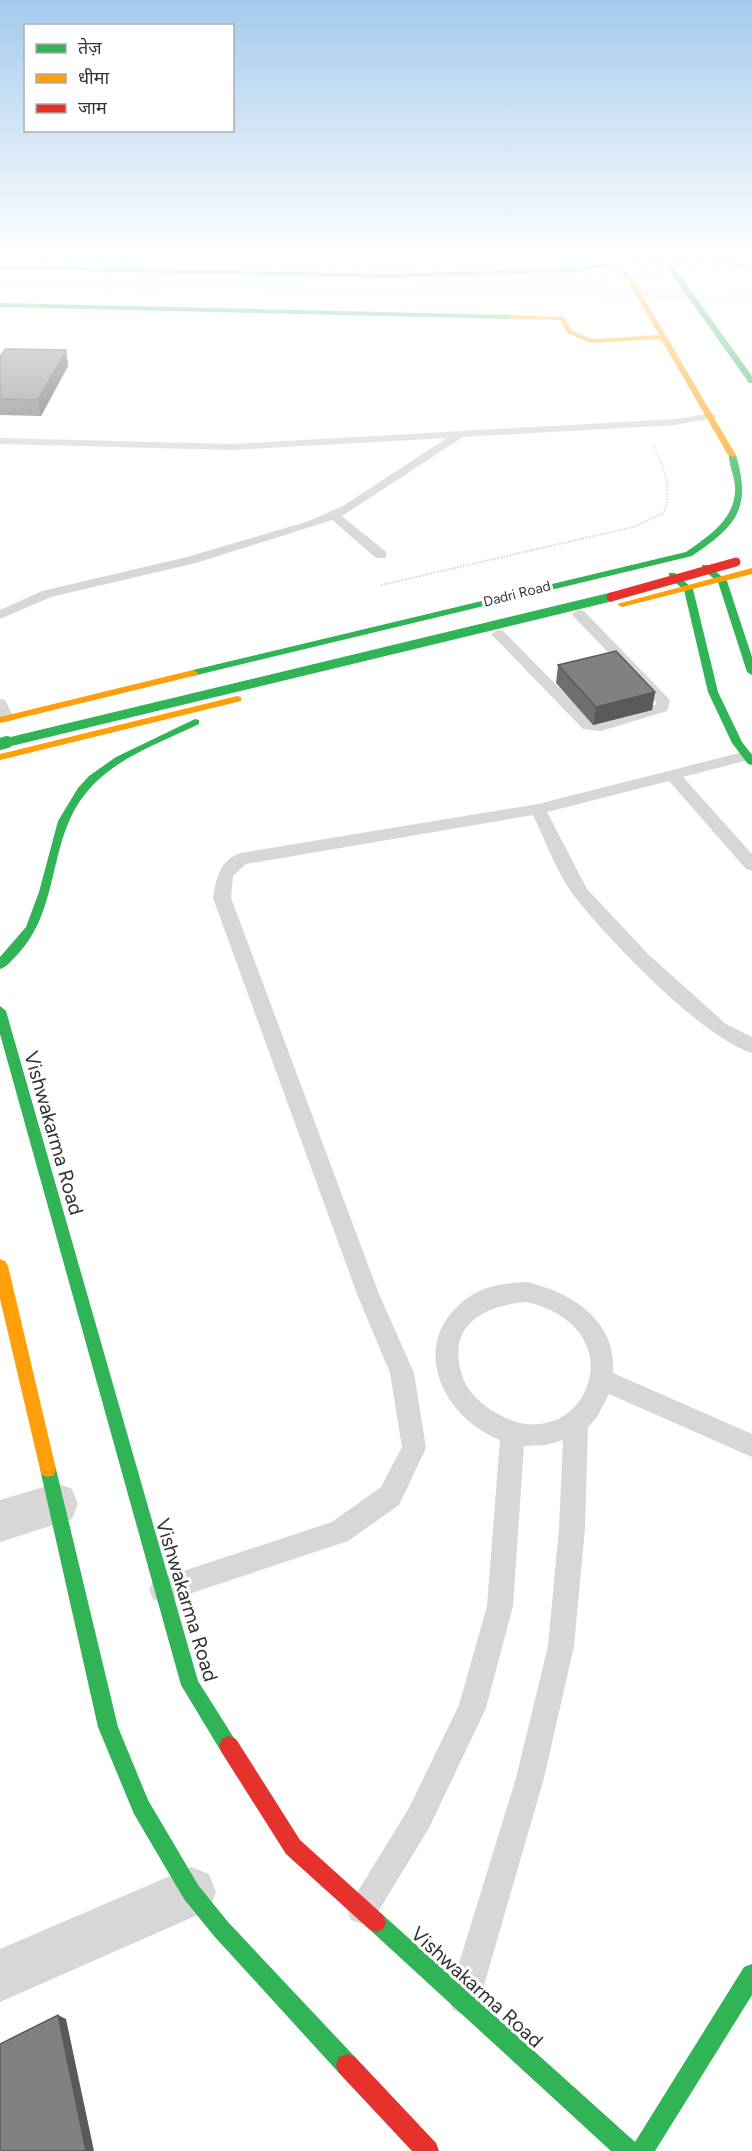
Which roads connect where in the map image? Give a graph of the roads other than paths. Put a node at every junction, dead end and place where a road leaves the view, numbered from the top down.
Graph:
1 (675, 356) edge
2 (733, 356) edge
3 (752, 381) edge
4 (711, 416) junction
5 (458, 436) junction
6 (0, 441) edge
7 (736, 506) junction
8 (333, 516) junction
9 (742, 532) dead end
10 (724, 551) dead end
11 (689, 554) junction
12 (381, 555) dead end
13 (752, 559) edge
14 (656, 562) junction
15 (752, 572) edge
16 (722, 581) junction
17 (688, 589) junction
18 (579, 614) junction
19 (0, 615) edge
20 (498, 634) junction
21 (752, 672) edge
22 (566, 675) edge
23 (543, 681) junction
24 (232, 700) junction
25 (0, 703) edge
26 (2, 721) edge
27 (0, 744) edge
28 (0, 757) edge
29 (750, 759) edge
30 (672, 775) junction
31 (538, 810) junction
32 (752, 865) edge
33 (0, 965) edge
34 (0, 1011) edge
35 (752, 1046) edge
36 (0, 1266) edge
37 (603, 1380) junction
38 (576, 1422) junction
39 (513, 1433) junction
40 (752, 1446) edge
41 (57, 1504) junction
42 (0, 1521) edge
43 (162, 1590) junction
44 (191, 1892) junction
45 (362, 1909) junction
46 (0, 1976) edge
47 (749, 1980) edge
48 (463, 2001) junction
49 (428, 2151) edge
50 (628, 2151) edge
51 (642, 2151) edge

1 - 4 main road, Dadri Road
2 - 3 main road
4 - 5 lane
4 - 7 main road, Dadri Road
5 - 6 lane
5 - 8 lane
7 - 9 main road
7 - 11 main road, Dadri Road
8 - 12 lane
8 - 19 lane
10 - 26 main road
11 - 14 main road, Dadri Road
11 - 16 main road
13 - 27 main road, bridge
14 - 17 main road
14 - 26 main road, Dadri Road
15 - 16 main road
16 - 17 main road
16 - 21 main road
17 - 18 main road
17 - 29 main road
18 - 20 main road
18 - 23 lane
20 - 23 lane
20 - 24 main road
22 - 23 lane
24 - 28 main road
24 - 33 main road
25 - 26 lane
29 - 30 lane
30 - 31 lane
30 - 32 lane
31 - 35 lane
31 - 43 lane
34 - 43 main road, Vishwakarma Road
36 - 41 main road
37 - 38 lane
37 - 39 lane
37 - 40 lane
38 - 39 lane
38 - 48 lane
39 - 45 lane
41 - 42 street
41 - 44 main road
43 - 45 main road, Vishwakarma Road
44 - 46 street
44 - 49 main road
45 - 48 main road, Vishwakarma Road
47 - 51 main road
48 - 50 main road, Vishwakarma Road

